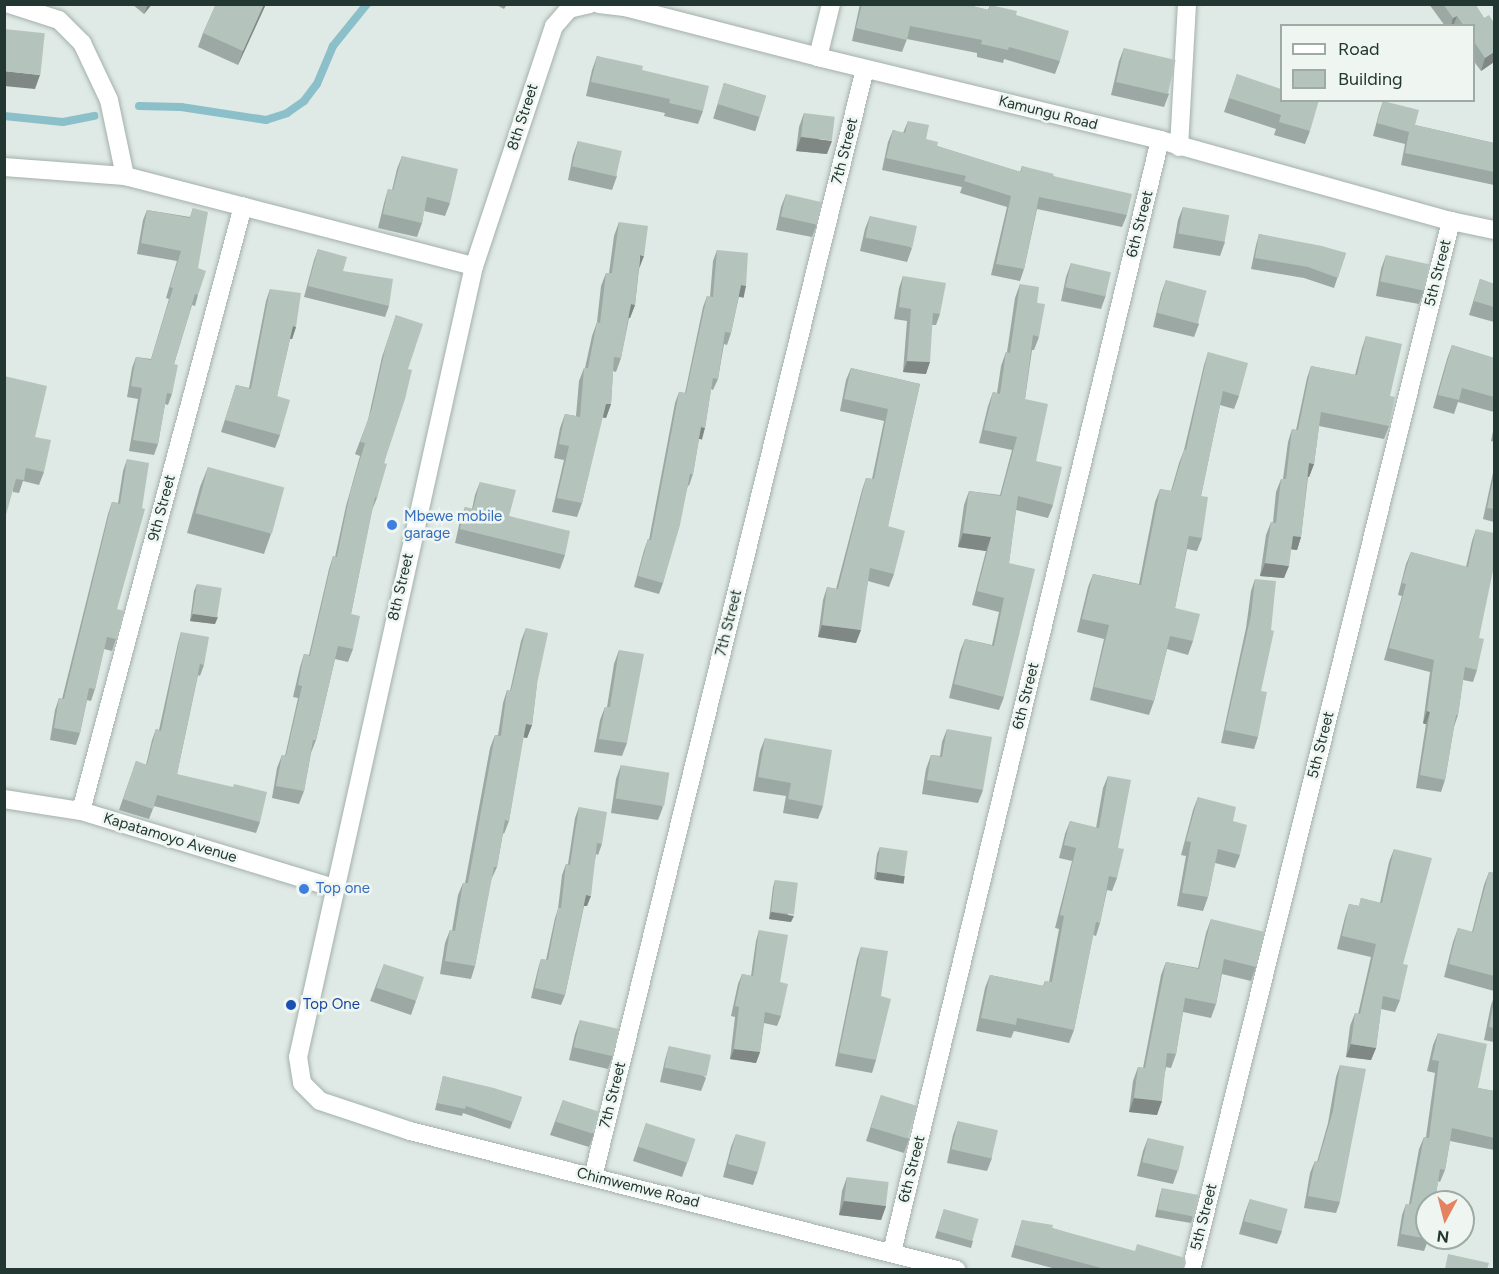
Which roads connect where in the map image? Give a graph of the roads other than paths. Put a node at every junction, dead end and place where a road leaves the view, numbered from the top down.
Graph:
1 (9, 4) edge
2 (590, 4) edge
3 (599, 4) edge
4 (831, 4) edge
5 (1187, 4) edge
6 (818, 57) junction
7 (865, 69) junction
8 (1160, 140) junction
9 (1179, 147) junction
10 (4, 167) edge
11 (125, 176) junction
12 (243, 206) junction
13 (1450, 220) junction
14 (1494, 230) edge
15 (474, 266) junction
16 (4, 799) edge
17 (81, 811) junction
18 (334, 888) junction
19 (320, 1101) joint
20 (593, 1177) junction
21 (892, 1252) junction
22 (957, 1269) edge
23 (1191, 1269) edge

1 - 11 street
2 - 15 street, 8th Street
3 - 6 street, Kamungu Road
4 - 6 street
5 - 9 street
6 - 7 street, Kamungu Road
7 - 8 street, Kamungu Road
7 - 20 street, 7th Street
8 - 9 street, Kamungu Road
8 - 21 street, 6th Street
9 - 13 street, Kamungu Road
10 - 11 street
11 - 12 street
12 - 15 street
12 - 17 street, 9th Street
13 - 14 street, Kamungu Road
13 - 23 street, 5th Street
15 - 18 street, 8th Street
16 - 17 street, Kapatamoyo Avenue
17 - 18 street, Kapatamoyo Avenue
18 - 19 street, 8th Street
19 - 20 street, Chimwemwe Road
20 - 21 street, Chimwemwe Road
21 - 22 street, Chimwemwe Road

